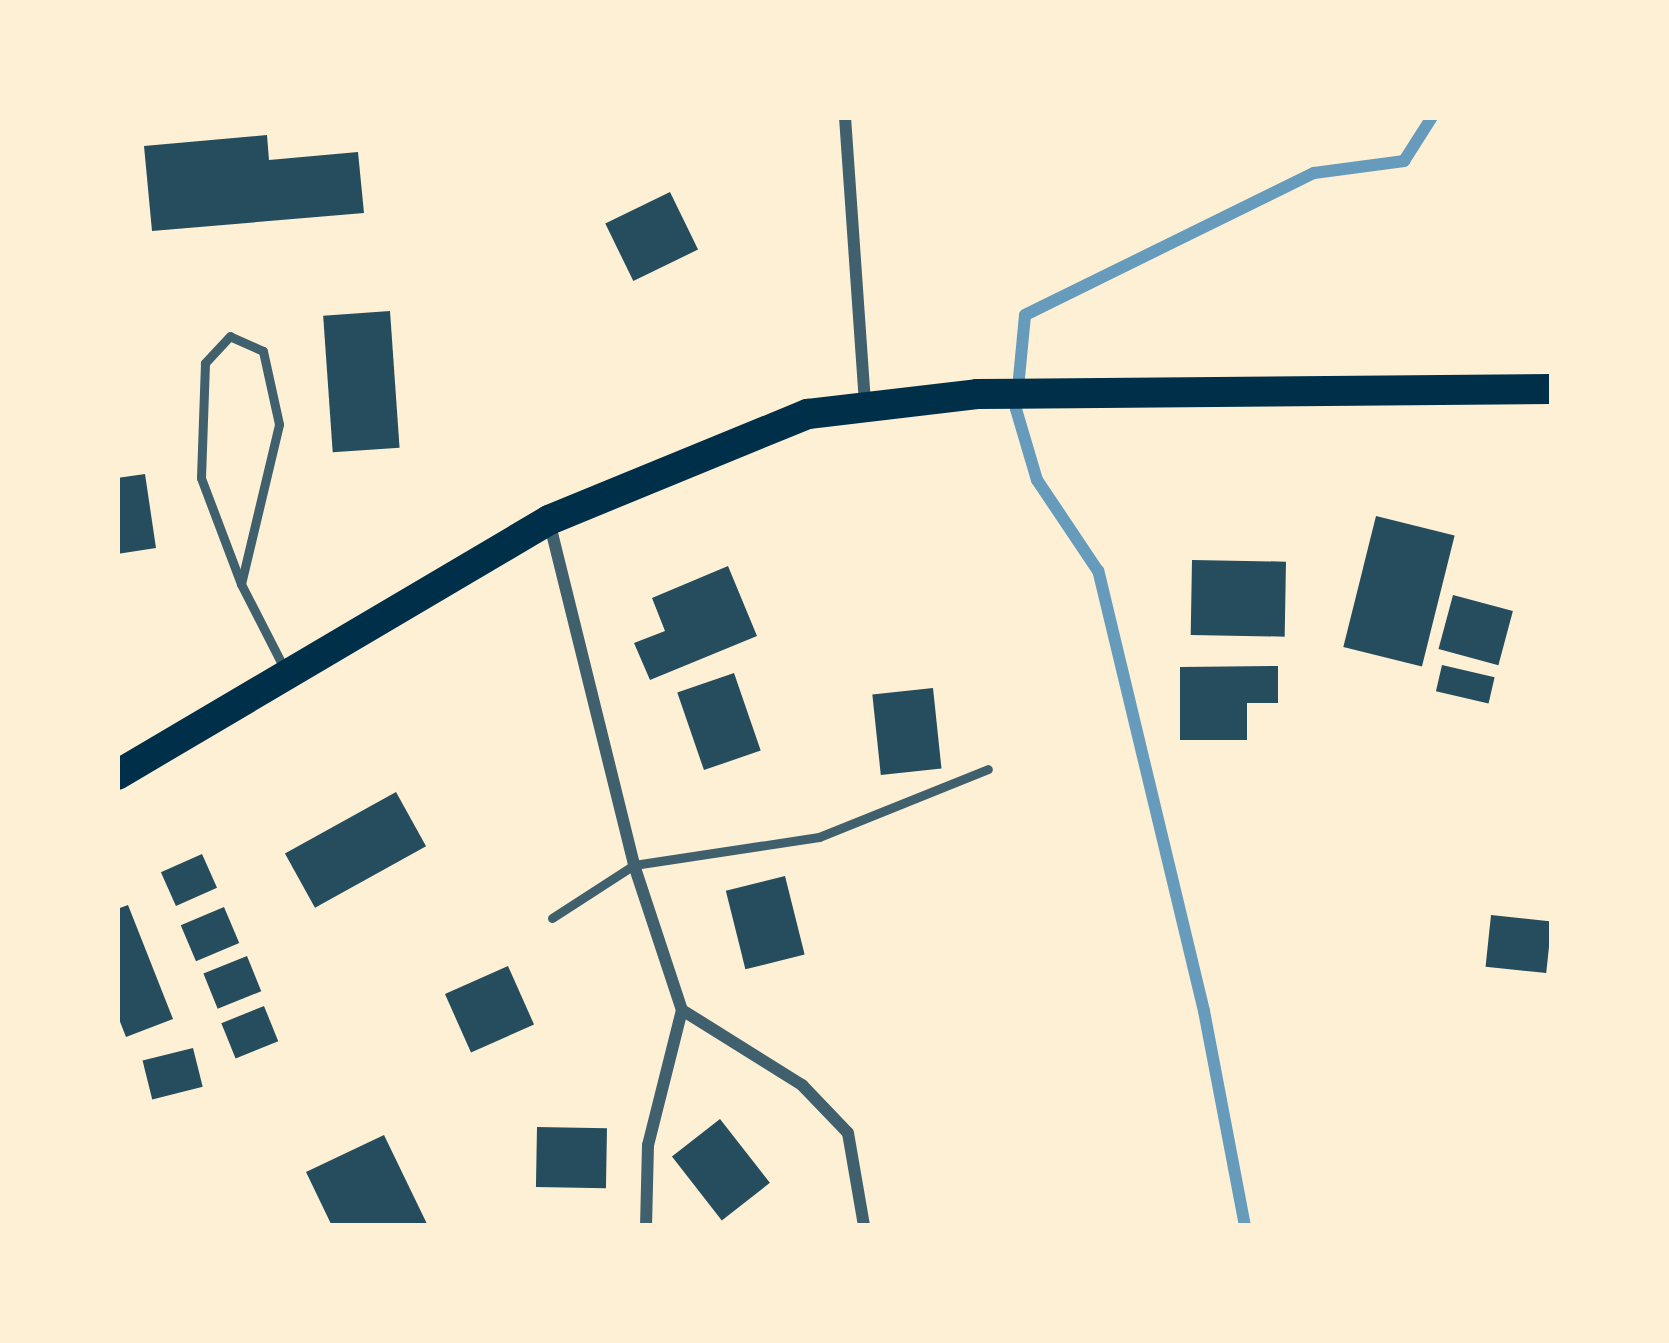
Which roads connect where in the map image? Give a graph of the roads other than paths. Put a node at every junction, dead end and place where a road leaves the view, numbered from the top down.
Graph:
1 (845, 117) edge
2 (1552, 389) edge
3 (866, 402) junction
4 (549, 520) junction
5 (241, 584) junction
6 (288, 675) junction
7 (988, 769) dead end
8 (117, 776) edge
9 (634, 865) junction
10 (552, 918) dead end
11 (682, 1010) junction
12 (646, 1226) edge
13 (864, 1226) edge

1 - 3 street
2 - 3 main road
3 - 4 main road
4 - 6 main road
4 - 9 street
5 - 5 lane
5 - 6 lane
6 - 8 main road
7 - 9 lane
9 - 10 lane
9 - 11 street
11 - 12 street
11 - 13 street

